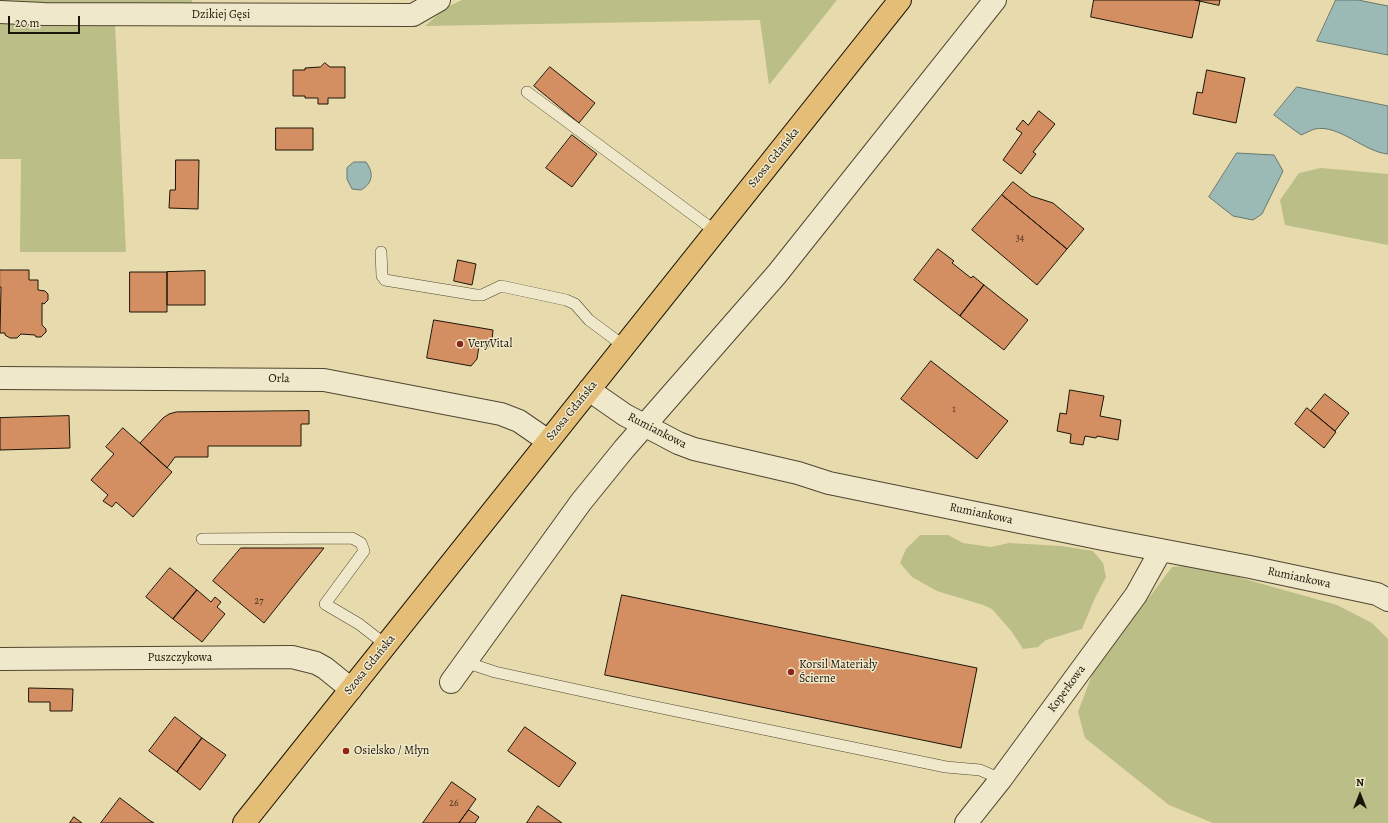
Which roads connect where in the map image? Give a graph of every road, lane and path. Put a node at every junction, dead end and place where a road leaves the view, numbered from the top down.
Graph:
1 (439, 0) edge
2 (900, 0) edge
3 (995, 0) edge
4 (0, 12) edge
5 (527, 92) dead end
6 (715, 231) junction
7 (381, 252) dead end
8 (624, 346) junction
9 (0, 378) edge
10 (588, 390) junction
11 (645, 426) junction
12 (548, 441) junction
13 (202, 539) dead end
14 (1161, 550) junction
15 (1384, 593) edge
16 (386, 644) junction
17 (0, 659) edge
18 (465, 662) junction
19 (451, 682) dead end
20 (351, 689) junction
21 (1001, 779) junction
22 (244, 823) edge
23 (966, 823) edge

1 - 4 street, Dzikiej Gęsi
2 - 6 main road, Szosa Gdańska
3 - 11 street
5 - 6 lane
6 - 8 main road, Szosa Gdańska
7 - 8 lane
8 - 10 main road, Szosa Gdańska
9 - 12 street, Orla
10 - 11 street, Rumiankowa
10 - 12 main road, Szosa Gdańska
11 - 14 street, Rumiankowa
11 - 18 street
12 - 16 main road, Szosa Gdańska
13 - 16 lane
14 - 15 street, Rumiankowa
14 - 21 street, Koperkowa
16 - 20 main road, Szosa Gdańska
17 - 20 street, Puszczykowa
18 - 19 street
18 - 21 lane
20 - 22 main road, Szosa Gdańska
21 - 23 street, Koperkowa

